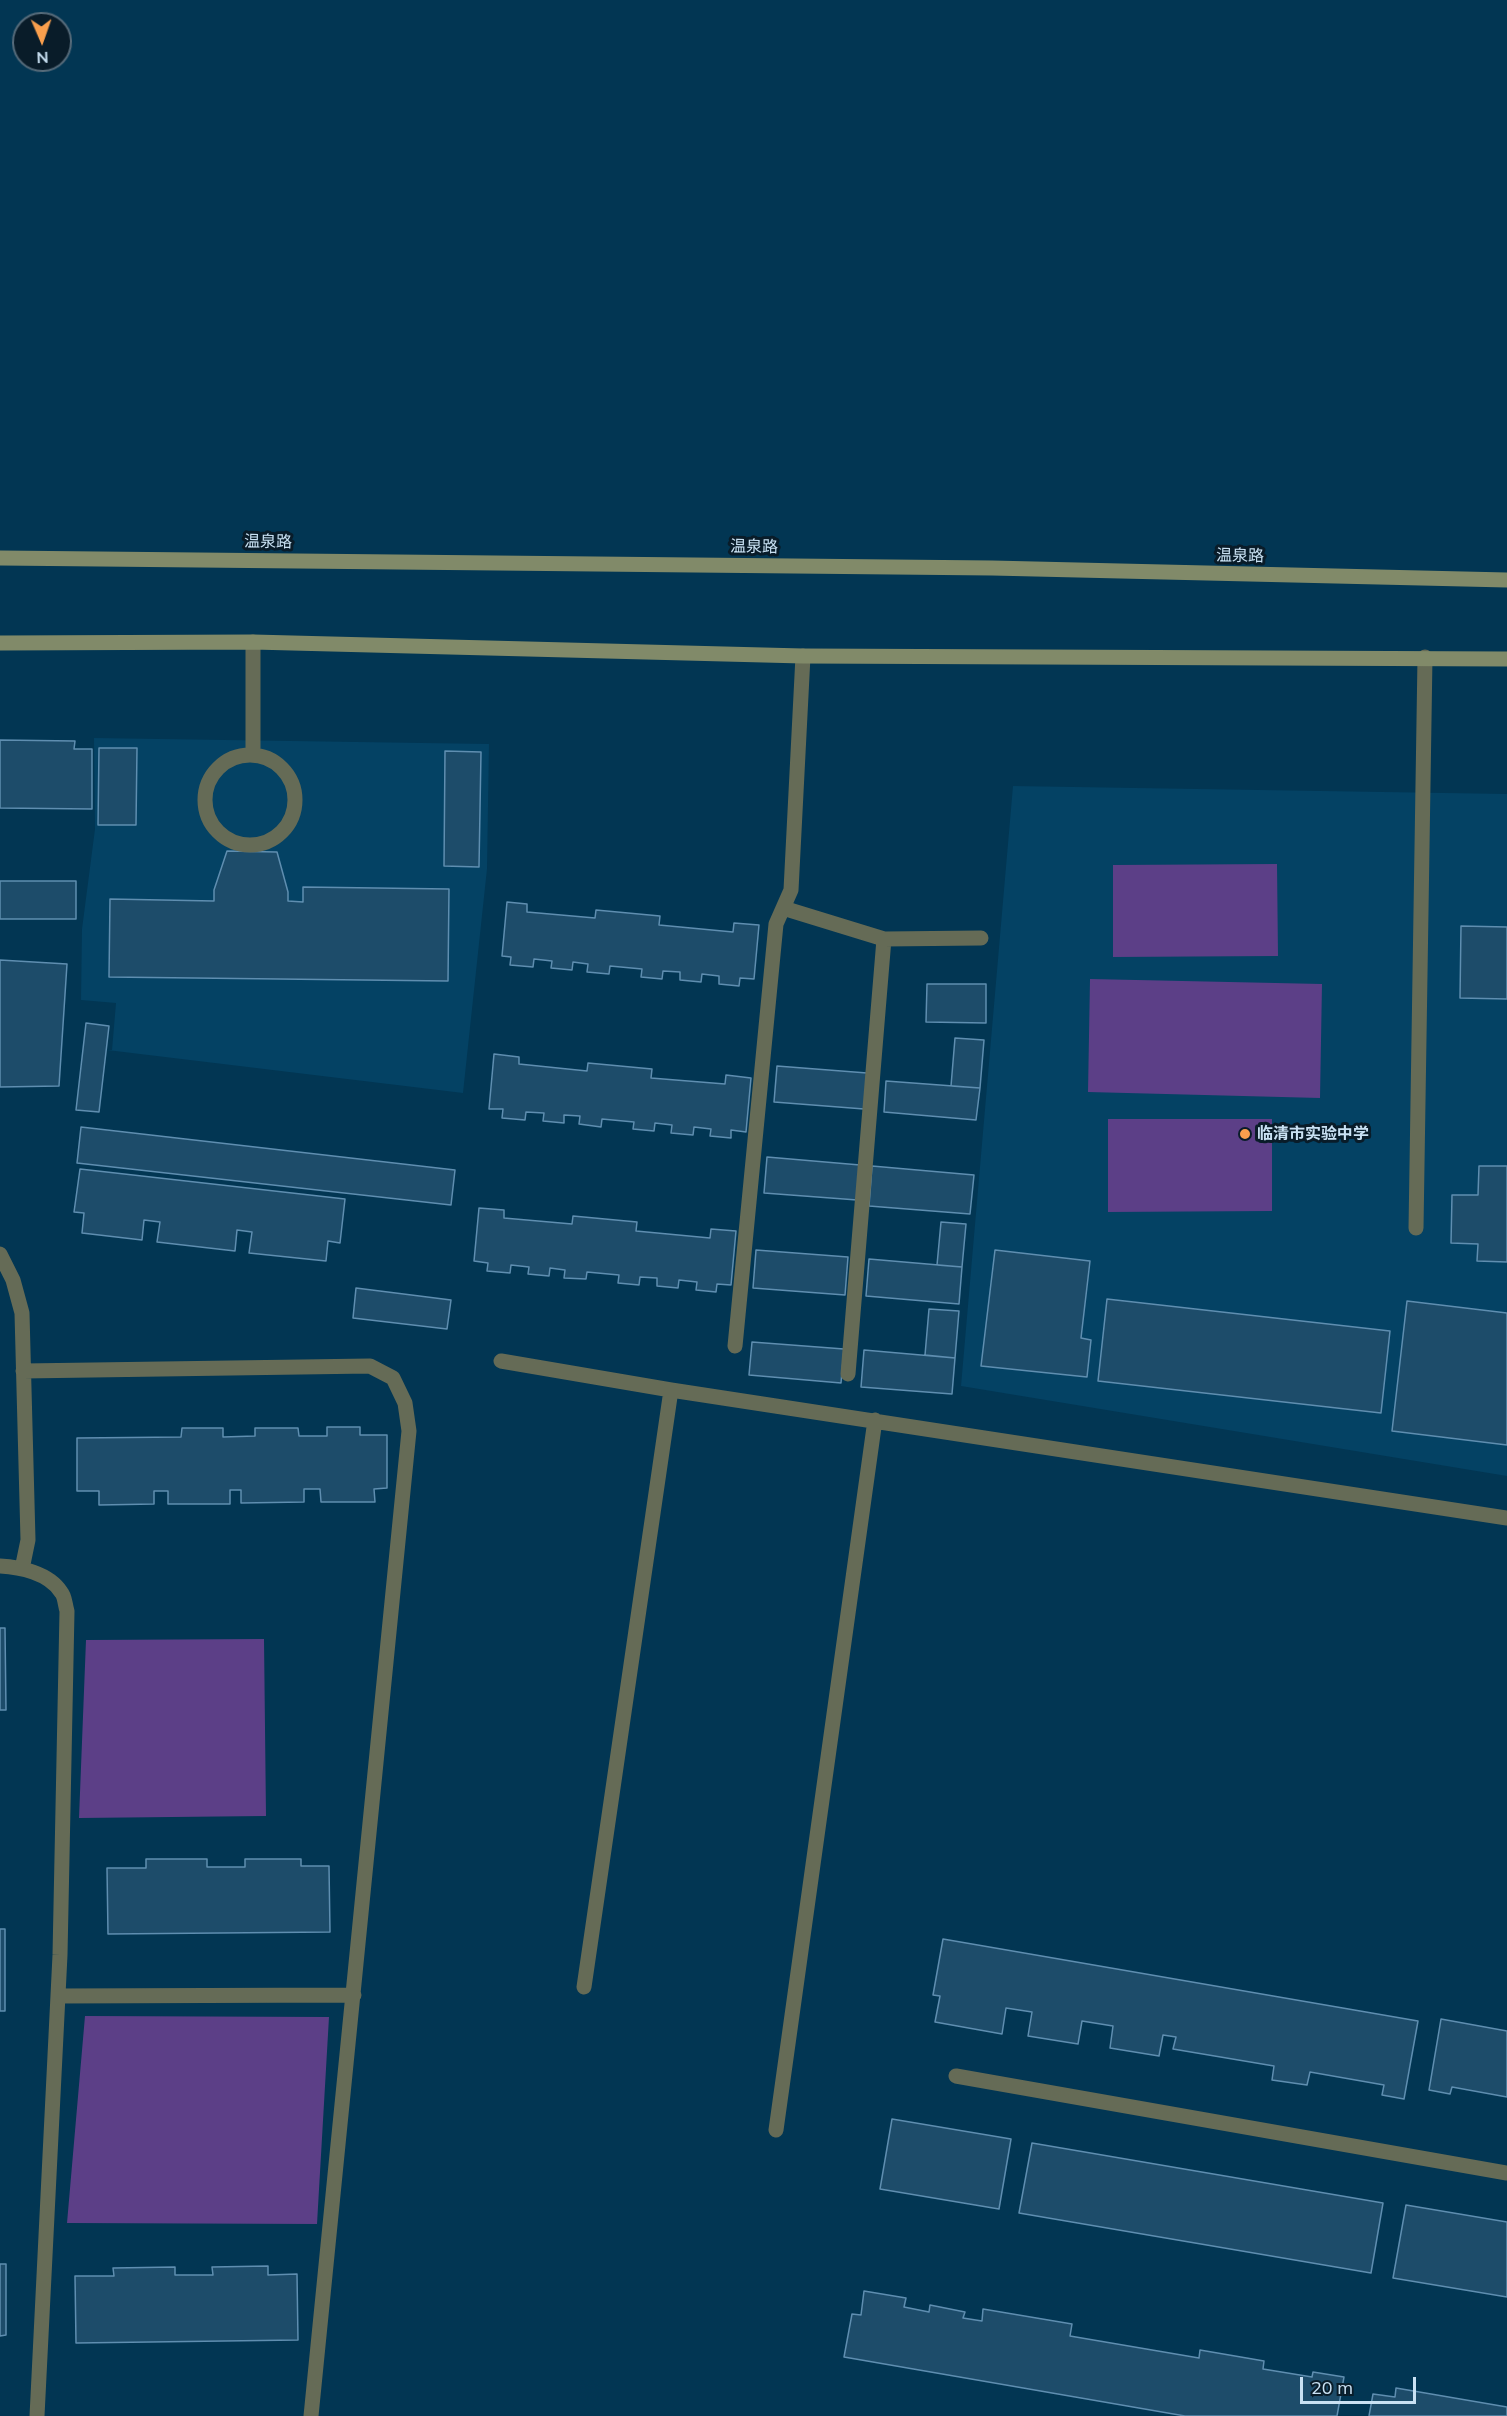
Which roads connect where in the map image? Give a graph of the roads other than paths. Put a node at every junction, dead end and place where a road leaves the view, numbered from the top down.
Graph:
1 (0, 558) edge
2 (1507, 580) edge
3 (253, 642) junction
4 (0, 643) edge
5 (803, 656) junction
6 (1425, 657) junction
7 (1507, 659) edge
8 (252, 755) junction
9 (783, 908) junction
10 (981, 938) dead end
11 (884, 939) junction
12 (1416, 1228) dead end
13 (0, 1254) edge
14 (735, 1346) dead end
15 (501, 1361) dead end
16 (24, 1371) junction
17 (848, 1374) dead end
18 (671, 1390) junction
19 (875, 1420) junction
20 (1507, 1518) edge
21 (0, 1566) edge
22 (22, 1569) junction
23 (584, 1987) dead end
24 (354, 1995) junction
25 (58, 1996) junction
26 (956, 2076) dead end
27 (776, 2130) dead end
28 (1507, 2173) edge
29 (37, 2416) edge
30 (311, 2416) edge

1 - 2 main road, 温泉路
3 - 4 main road
3 - 5 main road
3 - 8 lane
5 - 6 main road
5 - 9 lane
6 - 7 main road
6 - 12 lane
8 - 8 lane
9 - 11 lane
9 - 14 lane
10 - 11 lane
11 - 17 lane
13 - 16 lane
15 - 18 lane
16 - 22 lane
16 - 24 lane
18 - 19 lane
18 - 23 lane
19 - 20 lane
19 - 27 lane
21 - 22 lane
22 - 25 lane
24 - 25 lane
24 - 30 lane
25 - 29 lane
26 - 28 lane

